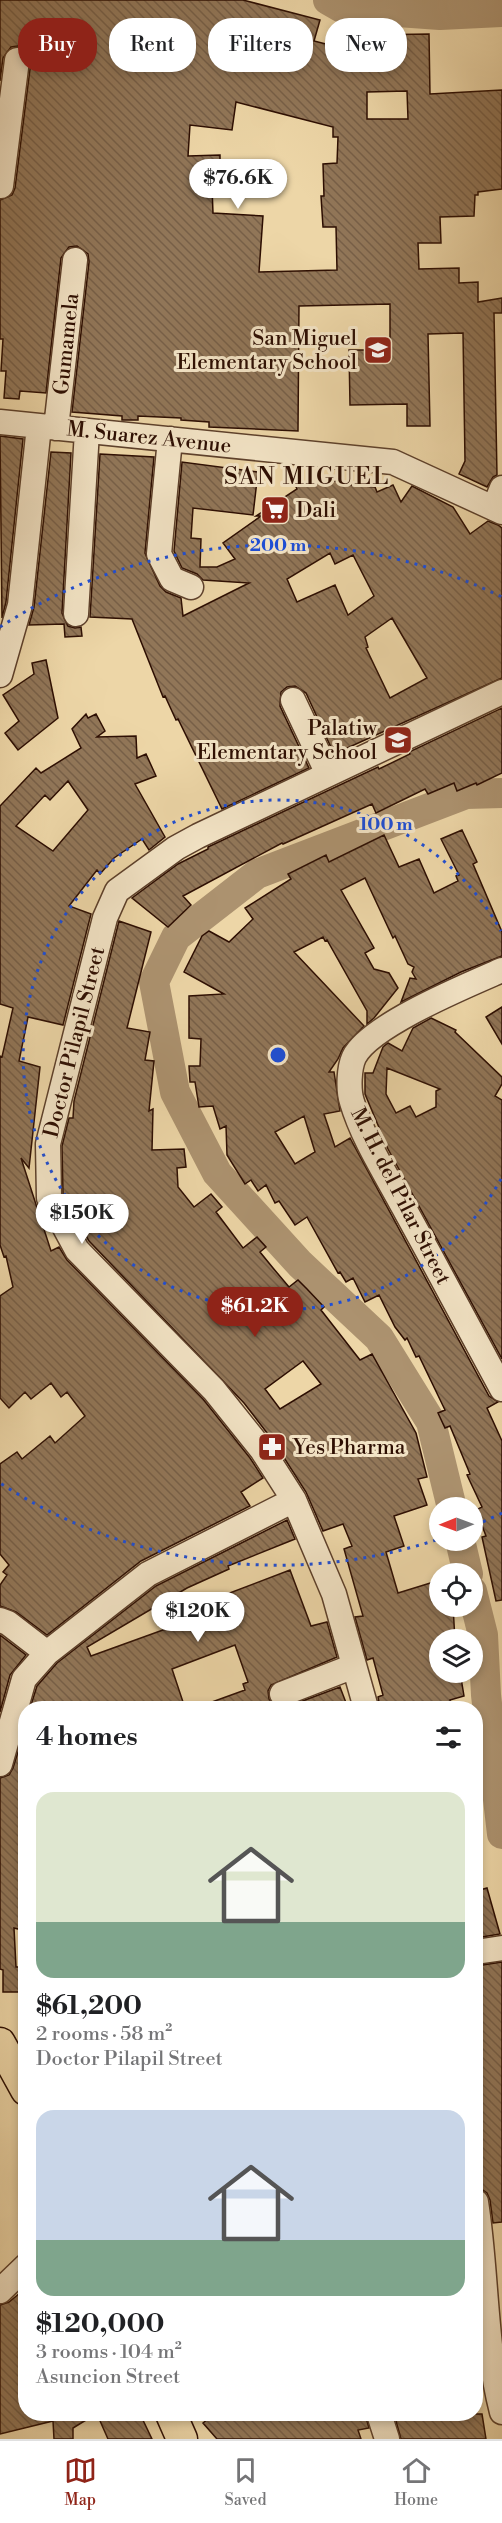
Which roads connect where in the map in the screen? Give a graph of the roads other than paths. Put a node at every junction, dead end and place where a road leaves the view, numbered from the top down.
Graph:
1 (16, 60) edge
2 (1, 186) edge
3 (75, 260) dead end
4 (0, 422) edge
5 (47, 427) junction
6 (87, 431) junction
7 (170, 439) junction
8 (499, 502) edge
9 (191, 587) dead end
10 (76, 614) dead end
11 (0, 675) edge
12 (502, 692) edge
13 (293, 700) dead end
14 (328, 774) junction
15 (502, 970) edge
16 (502, 1389) edge
17 (294, 1500) junction
18 (0, 1620) edge
19 (46, 1653) junction
20 (354, 1666) junction
21 (282, 1694) dead end
22 (364, 1701) edge
23 (5, 1727) edge
24 (0, 1764) edge
25 (502, 1948) edge
26 (483, 1951) edge
27 (0, 2043) edge
28 (18, 2076) edge
29 (483, 2235) edge
30 (18, 2274) edge
31 (493, 2283) edge
32 (0, 2291) edge
33 (502, 2412) edge
34 (174, 2421) edge
35 (381, 2421) edge
36 (182, 2439) edge
37 (387, 2439) edge

1 - 2 street
3 - 5 street, Gumamela
4 - 5 street, M. Suarez Avenue
5 - 6 street, M. Suarez Avenue
5 - 11 street, Gumamela
6 - 7 street, M. Suarez Avenue
6 - 10 street
7 - 8 street, M. Suarez Avenue
7 - 9 street
12 - 14 street, Doctor Pilapil Street
13 - 14 street
14 - 17 street, Doctor Pilapil Street
15 - 16 street, M. H. del Pilar Street
17 - 19 street
17 - 20 street, Doctor Pilapil Street
18 - 19 street
19 - 23 street
20 - 21 street
20 - 22 street, Doctor Pilapil Street
23 - 24 street
25 - 26 street
27 - 28 main road
29 - 31 street
30 - 32 street
31 - 33 street
34 - 36 main road
35 - 37 street

